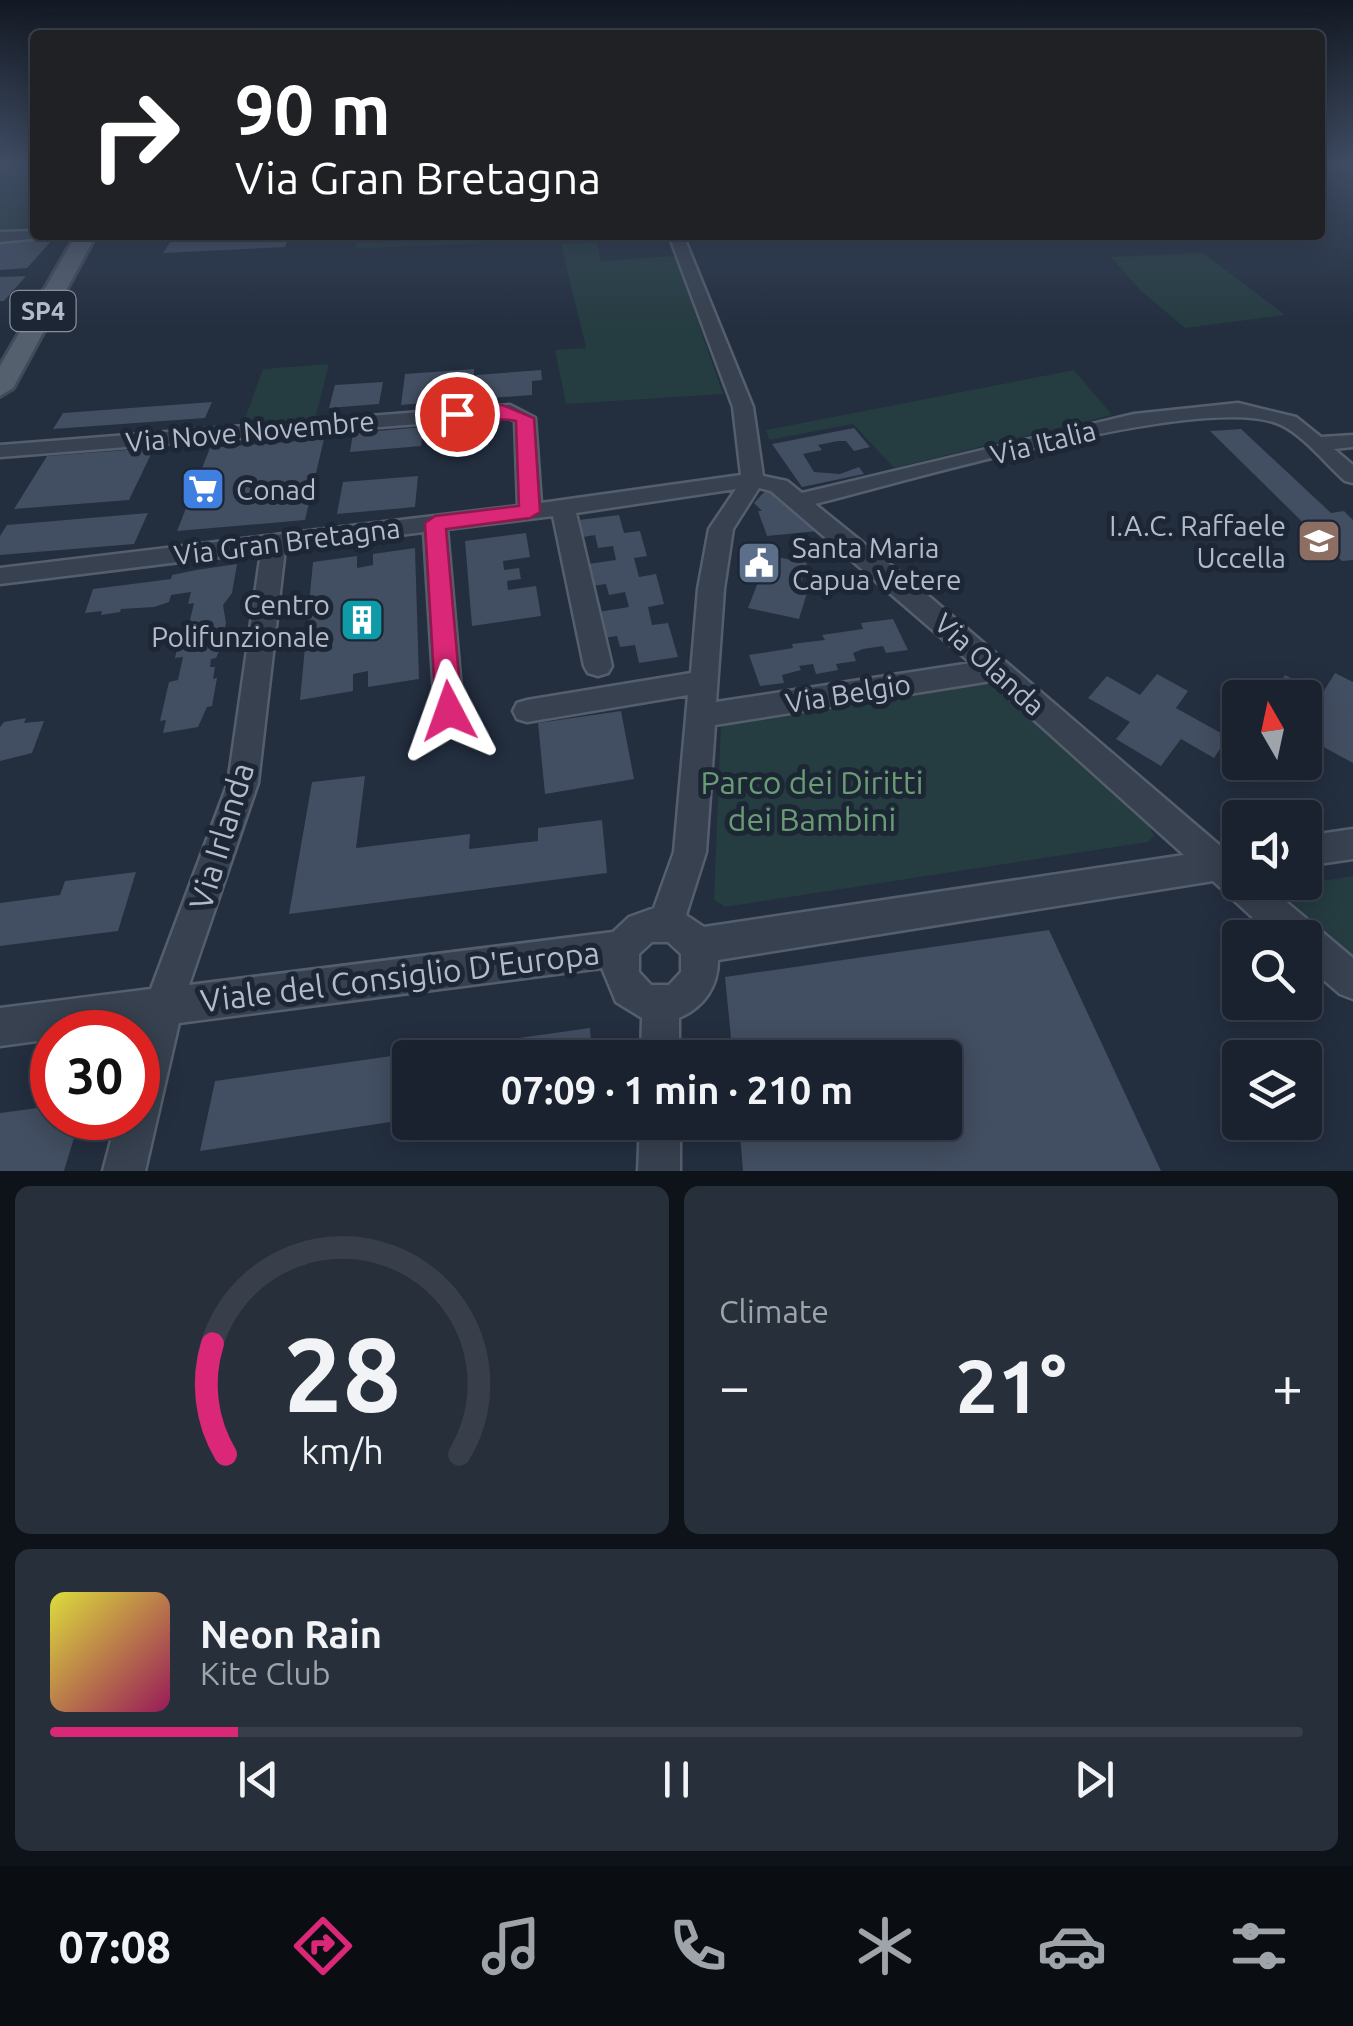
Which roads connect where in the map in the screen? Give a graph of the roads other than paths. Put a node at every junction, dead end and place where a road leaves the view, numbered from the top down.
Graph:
1 (30, 235) edge
2 (0, 238) edge
3 (83, 240) edge
4 (678, 240) edge
5 (0, 388) edge
6 (1353, 440) edge
7 (1316, 444) junction
8 (0, 450) edge
9 (1353, 476) edge
10 (692, 489) junction
11 (777, 489) junction
12 (564, 507) junction
13 (530, 512) junction
14 (732, 512) junction
15 (435, 523) junction
16 (274, 543) junction
17 (0, 576) edge
18 (598, 666) dead end
19 (997, 670) junction
20 (703, 682) junction
21 (449, 711) dead end
22 (527, 711) dead end
23 (700, 716) junction
24 (1168, 823) junction
25 (1353, 844) edge
26 (1322, 849) edge
27 (1222, 859) edge
28 (1222, 864) edge
29 (1152, 874) junction
30 (1265, 900) edge
31 (1284, 920) edge
32 (666, 924) junction
33 (696, 946) junction
34 (622, 948) junction
35 (1322, 955) edge
36 (1353, 981) edge
37 (661, 1004) junction
38 (164, 1005) junction
39 (160, 1022) edge
40 (0, 1027) edge
41 (660, 1040) edge
42 (131, 1140) edge
43 (660, 1140) edge
44 (124, 1171) edge
45 (659, 1171) edge

1 - 2 street
3 - 5 main road, SP4
4 - 11 street
6 - 7 street
7 - 9 street
7 - 11 street, Via Italia
8 - 13 street, Via Nove Novembre
10 - 11 street, Via Gran Bretagna
10 - 12 street, Via Gran Bretagna
10 - 14 street
11 - 14 street
11 - 19 street, Via Olanda
12 - 13 street, Via Gran Bretagna
12 - 18 street
13 - 15 street, Via Gran Bretagna
14 - 20 street
15 - 16 street, Via Gran Bretagna
15 - 21 street
16 - 17 street, Via Gran Bretagna
16 - 38 street, Via Irlanda
19 - 23 street, Via Belgio
19 - 24 street, Via Olanda
20 - 22 street
20 - 23 street
23 - 32 street
24 - 27 street, Via Olanda
24 - 29 street
25 - 26 street
28 - 29 street
29 - 33 street
30 - 31 street, Via Olanda
32 - 33 street
32 - 34 street
33 - 37 street
34 - 37 street
34 - 38 street, Viale del Consiglio D'Europa
35 - 36 street, Via Olanda
37 - 41 street
38 - 39 street, Via Irlanda
38 - 40 street, Viale del Consiglio D'Europa
42 - 44 street, Via Irlanda
43 - 45 street

